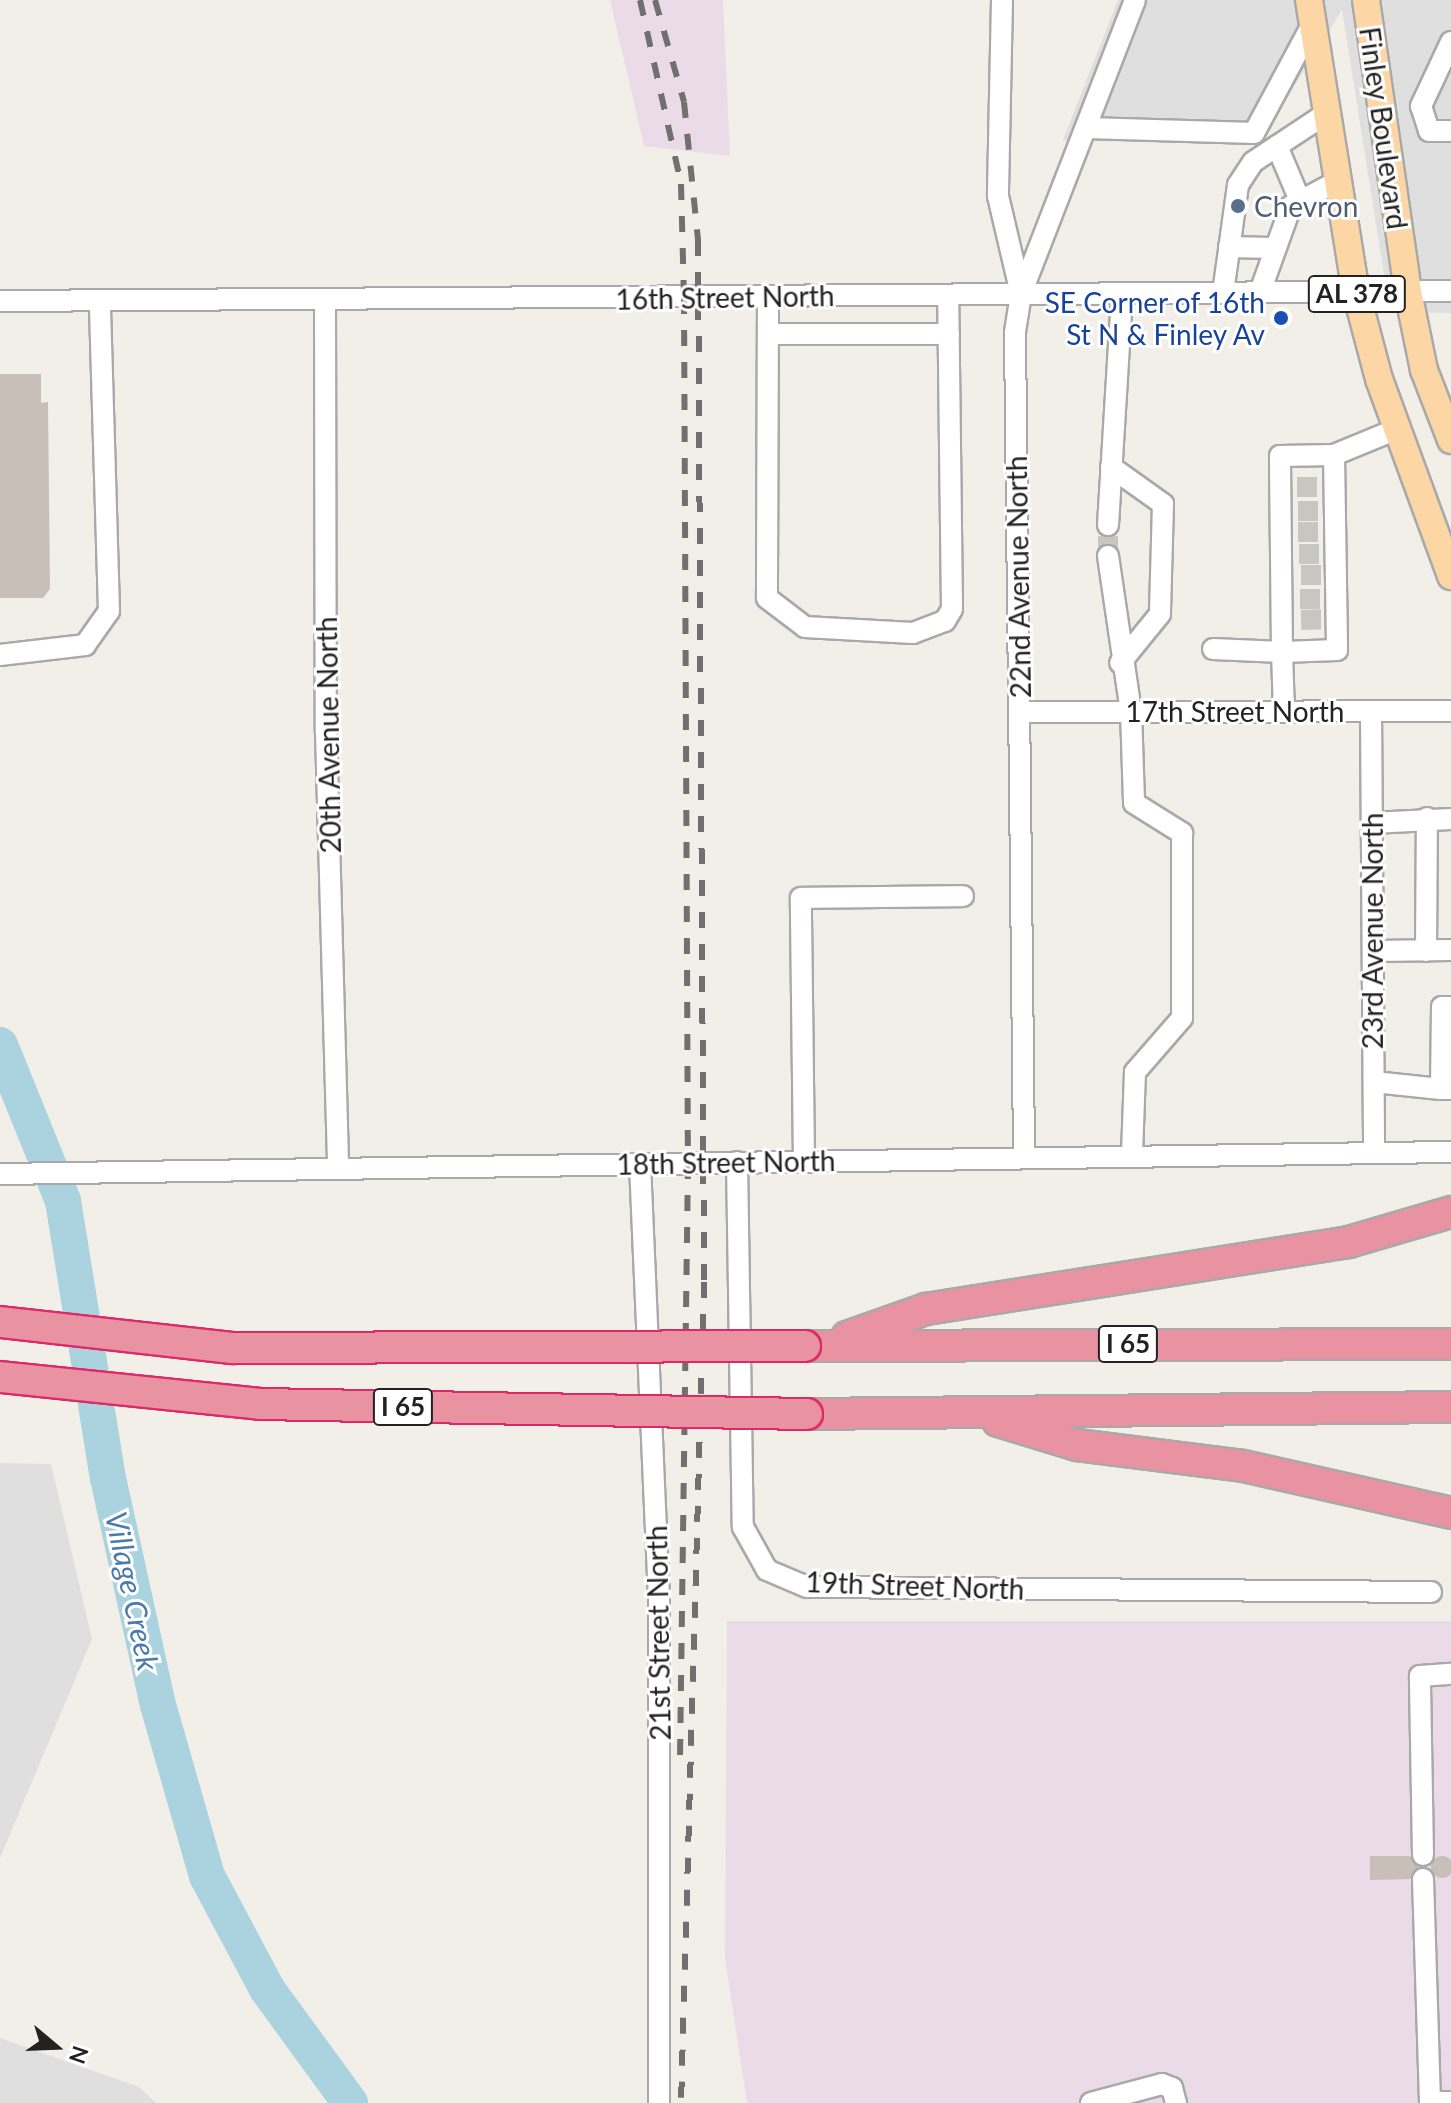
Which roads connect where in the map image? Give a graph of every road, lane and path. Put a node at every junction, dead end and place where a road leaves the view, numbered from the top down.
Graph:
1 (1002, 0) edge
2 (1135, 0) edge
3 (1366, 0) edge
4 (1311, 12) edge
5 (1451, 42) edge
6 (1327, 113) junction
7 (1088, 128) junction
8 (1451, 131) edge
9 (1277, 146) junction
10 (1338, 181) junction
11 (1299, 198) junction
12 (1229, 247) junction
13 (1272, 248) junction
14 (1451, 291) edge
15 (1260, 292) junction
16 (1356, 292) junction
17 (1408, 292) junction
18 (1122, 293) junction
19 (1223, 293) junction
20 (1021, 294) junction
21 (948, 295) junction
22 (768, 297) junction
23 (0, 301) edge
24 (325, 301) junction
25 (100, 303) junction
26 (770, 334) junction
27 (949, 334) junction
28 (1397, 429) junction
29 (1451, 440) edge
30 (1334, 455) junction
31 (1111, 467) junction
32 (1108, 525) tunnel mouth
33 (1108, 556) tunnel mouth
34 (1451, 576) edge
35 (1213, 649) dead end
36 (1282, 652) junction
37 (0, 655) edge
38 (1120, 663) junction
39 (1131, 711) junction
40 (1371, 711) junction
41 (1451, 711) edge
42 (1020, 712) junction
43 (1284, 712) junction
44 (1427, 818) junction
45 (1451, 819) edge
46 (1372, 823) junction
47 (963, 896) dead end
48 (1451, 950) edge
49 (1373, 951) junction
50 (1426, 951) junction
51 (1451, 1007) edge
52 (1374, 1082) junction
53 (1446, 1089) edge
54 (1374, 1150) junction
55 (1451, 1152) edge
56 (1132, 1155) junction
57 (1024, 1157) junction
58 (804, 1161) junction
59 (737, 1162) junction
60 (640, 1164) junction
61 (338, 1169) junction
62 (5, 1174) edge
63 (1451, 1212) edge
64 (0, 1322) edge
65 (1451, 1344) edge
66 (814, 1345) junction
67 (0, 1377) edge
68 (1451, 1407) edge
69 (969, 1413) junction
70 (1451, 1513) edge
71 (1431, 1592) dead end
72 (1451, 1674) edge
73 (1423, 1855) dead end
74 (1423, 1879) dead end
75 (1451, 2102) edge
76 (659, 2103) edge
77 (1091, 2103) edge
78 (1176, 2103) edge

1 - 20 street, 22nd Avenue North
2 - 7 street
3 - 17 main road, Finley Boulevard / AL 378
4 - 6 main road, Finley Boulevard / AL 378
4 - 7 street
5 - 8 street
6 - 9 street
6 - 10 main road, Finley Boulevard / AL 378
7 - 20 street
9 - 11 street
9 - 12 street
10 - 11 street
10 - 16 main road, Finley Boulevard / AL 378
11 - 13 street
12 - 13 street
12 - 19 street
13 - 15 street
14 - 17 street, 16th Street North
15 - 16 street, 16th Street North
15 - 19 street, 16th Street North
16 - 17 street, 16th Street North
16 - 28 main road, Finley Boulevard / AL 378
17 - 29 main road, Finley Boulevard / AL 378
18 - 19 street, 16th Street North
18 - 20 street, 16th Street North
18 - 31 street
20 - 21 street, 16th Street North
20 - 42 street, 22nd Avenue North
21 - 22 street, 16th Street North
21 - 27 street
22 - 24 street, 16th Street North
22 - 26 street
23 - 25 street, 16th Street North
24 - 25 street, 16th Street North
24 - 61 street, 20th Avenue North
25 - 37 street
26 - 27 street
26 - 27 street
28 - 30 street
28 - 34 main road, Finley Boulevard / AL 378
30 - 36 street
30 - 36 street
31 - 32 street
31 - 38 street
33 - 38 street
35 - 36 street
36 - 43 street
38 - 39 street
39 - 42 street, 17th Street North
39 - 43 street, 17th Street North
39 - 56 street
40 - 41 street, 17th Street North
40 - 43 street, 17th Street North
40 - 46 street, 23rd Avenue North
42 - 57 street, 22nd Avenue North
44 - 45 street
44 - 46 street
44 - 50 street
46 - 49 street, 23rd Avenue North
47 - 58 street
48 - 50 street
49 - 50 street
49 - 52 street, 23rd Avenue North
51 - 53 street
52 - 53 street
52 - 54 street, 23rd Avenue North
54 - 55 street, 18th Street North
54 - 56 street, 18th Street North
56 - 57 street, 18th Street North
57 - 58 street, 18th Street North
58 - 59 street, 18th Street North
59 - 60 street, 18th Street North
59 - 71 street, 19th Street North
60 - 61 street, 18th Street North
60 - 76 street, 21st Street North
61 - 62 street, 18th Street North
63 - 66 highway
64 - 66 highway, I 65, bridge
65 - 66 highway, I 65
67 - 69 highway, I 65, bridge
68 - 69 highway, I 65
69 - 70 highway
72 - 73 street
74 - 75 street
77 - 78 street

